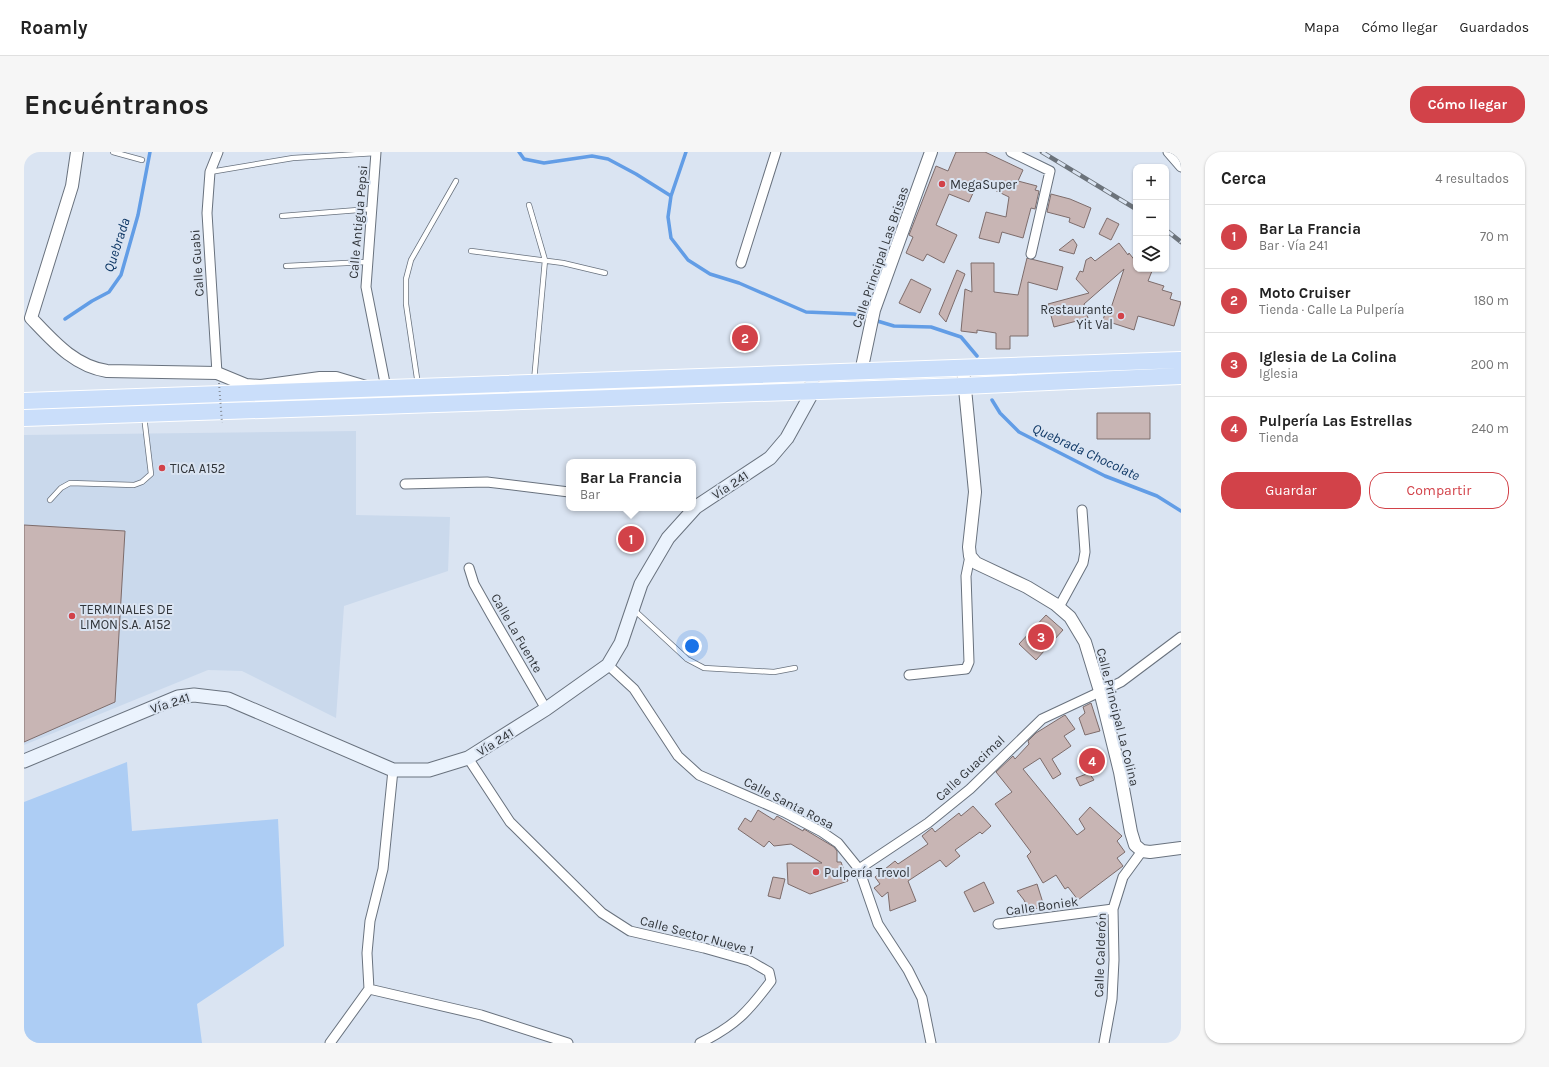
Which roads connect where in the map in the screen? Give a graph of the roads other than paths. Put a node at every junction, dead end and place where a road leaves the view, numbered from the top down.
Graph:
1 (77, 152) edge
2 (113, 152) edge
3 (218, 152) edge
4 (376, 152) edge
5 (776, 152) edge
6 (931, 152) edge
7 (1010, 152) edge
8 (1168, 152) edge
9 (142, 160) dead end
10 (1181, 167) edge
11 (210, 172) junction
12 (456, 181) dead end
13 (529, 205) dead end
14 (371, 209) junction
15 (282, 216) dead end
16 (471, 251) dead end
17 (1031, 254) dead end
18 (545, 260) junction
19 (366, 262) junction
20 (741, 263) dead end
21 (286, 266) dead end
22 (604, 273) dead end
23 (28, 318) edge
24 (1181, 360) edge
25 (962, 368) junction
26 (861, 372) junction
27 (812, 374) junction
28 (1181, 376) edge
29 (218, 378) junction
30 (534, 382) junction
31 (418, 386) junction
32 (964, 386) junction
33 (370, 388) junction
34 (386, 388) junction
35 (813, 391) junction
36 (24, 401) edge
37 (144, 413) junction
38 (24, 418) edge
39 (405, 484) dead end
40 (566, 492) edge
41 (50, 500) dead end
42 (696, 506) edge
43 (1082, 510) dead end
44 (691, 511) edge
45 (970, 556) junction
46 (468, 568) dead end
47 (1059, 607) junction
48 (632, 608) junction
49 (1181, 637) edge
50 (608, 665) junction
51 (795, 668) dead end
52 (909, 675) dead end
53 (1100, 691) junction
54 (546, 709) junction
55 (468, 758) junction
56 (24, 761) edge
57 (393, 770) junction
58 (1181, 848) edge
59 (1142, 851) junction
60 (859, 869) junction
61 (1113, 909) junction
62 (998, 924) dead end
63 (369, 988) junction
64 (330, 1043) edge
65 (568, 1043) edge
66 (700, 1043) edge
67 (931, 1043) edge
68 (1104, 1043) edge

1 - 23 street
2 - 9 lane
3 - 11 street, Calle Guabi
4 - 11 lane
4 - 14 street, Calle Antigua Pepsi
5 - 20 street
6 - 26 street, Calle Principal Las Brisas
7 - 17 street
8 - 10 street
11 - 29 street, Calle Guabi
12 - 31 lane
13 - 18 lane
14 - 15 lane
14 - 19 street, Calle Antigua Pepsi
16 - 18 lane
18 - 22 lane
18 - 30 lane
19 - 21 lane
19 - 34 street, Calle Antigua Pepsi
23 - 29 street
24 - 25 highway
25 - 26 highway
25 - 32 street
26 - 27 highway
27 - 30 highway
27 - 35 main road
28 - 32 highway
29 - 33 street
30 - 31 highway
31 - 34 highway
32 - 35 highway
32 - 45 street
33 - 34 highway
33 - 36 highway
35 - 37 highway
35 - 42 main road, Vía 241
37 - 38 highway
37 - 41 lane
39 - 40 street
43 - 47 street
44 - 48 main road, Vía 241
45 - 47 street, Calle Principal La Colina
45 - 52 street
46 - 54 street, Calle La Fuente
47 - 53 street, Calle Principal La Colina
48 - 50 main road, Vía 241
48 - 51 lane
49 - 53 street, Calle Guacimal
50 - 54 main road, Vía 241
50 - 60 street, Calle Santa Rosa
53 - 59 street, Calle Principal La Colina
53 - 60 street, Calle Guacimal
54 - 55 main road, Vía 241
55 - 57 main road, Vía 241
55 - 66 street, Calle Sector Nueve 1
56 - 57 main road, Vía 241
57 - 63 street
58 - 59 street
59 - 61 street, Calle Calderón
60 - 67 street, Calle Santa Rosa
61 - 62 street, Calle Boniek
61 - 68 street, Calle Calderón
63 - 64 street
63 - 65 street

